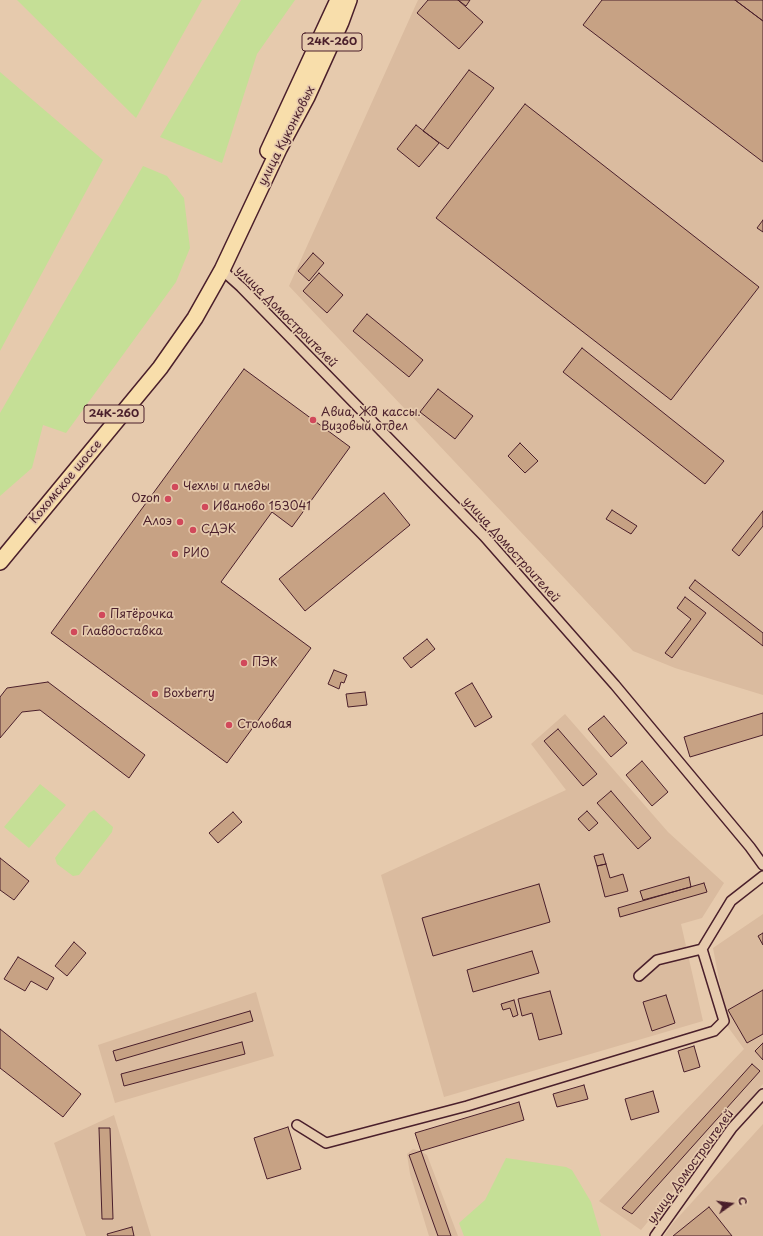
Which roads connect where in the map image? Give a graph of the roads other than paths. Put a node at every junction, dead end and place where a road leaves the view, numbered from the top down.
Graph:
1 (338, 0) edge
2 (349, 0) edge
3 (218, 268) junction
4 (0, 552) edge
5 (0, 562) edge
6 (763, 865) edge
7 (763, 876) edge
8 (702, 949) junction
9 (639, 976) dead end
10 (763, 1094) edge
11 (297, 1125) dead end
12 (655, 1236) edge

1 - 3 main road, улица Куконковых
2 - 3 main road, улица Куконковых / 24К-260
3 - 4 main road, Кохомское шоссе / 24К-260
3 - 5 main road, Кохомское шоссе / 24К-260
3 - 6 street, улица Домостроителей
7 - 8 street
8 - 9 street
8 - 11 street
10 - 12 street, улица Домостроителей

